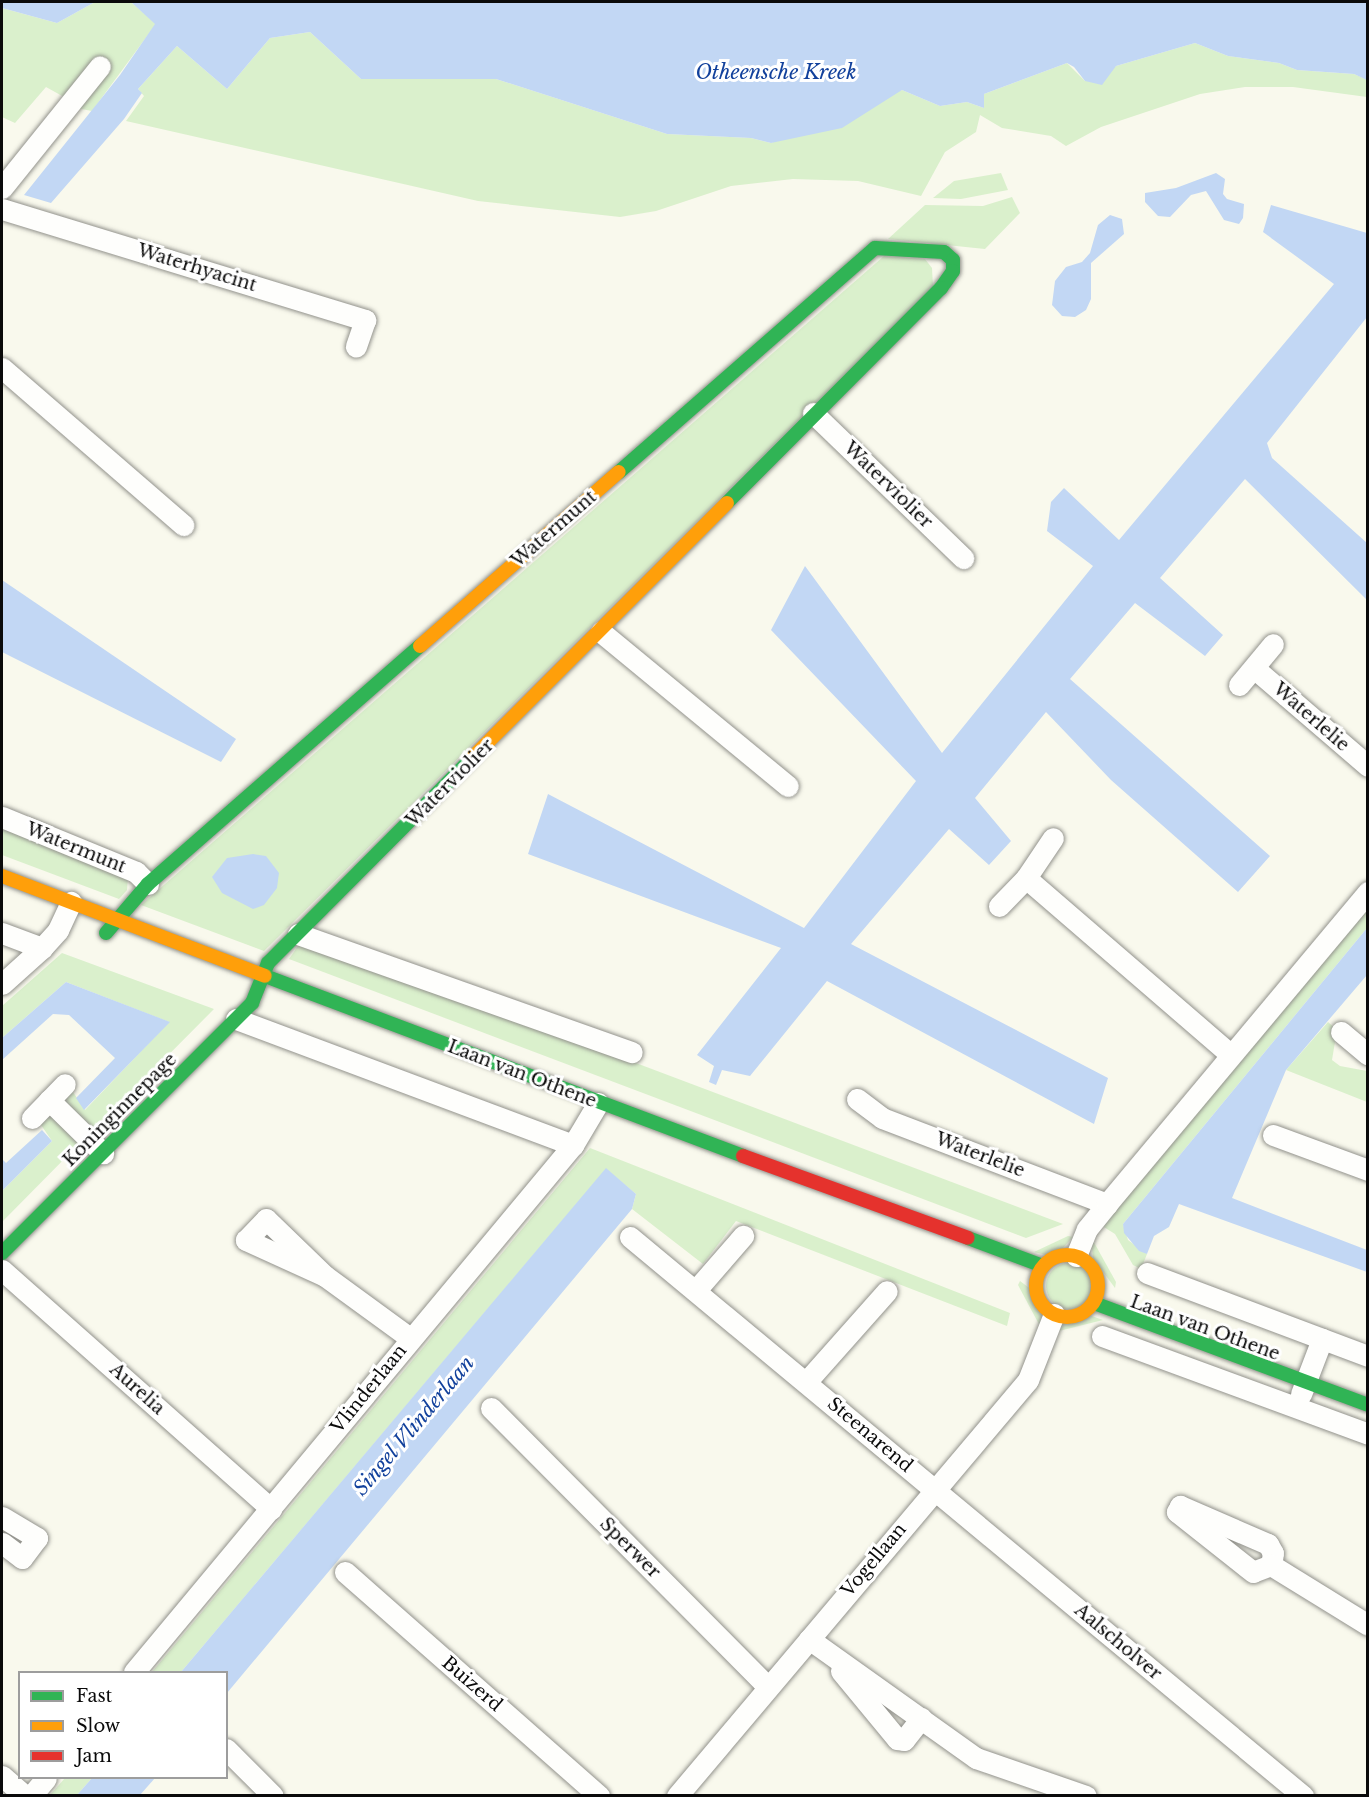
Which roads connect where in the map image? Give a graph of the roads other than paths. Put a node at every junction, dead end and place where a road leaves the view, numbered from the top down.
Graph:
1 (100, 66) dead end
2 (2, 188) edge
3 (2, 209) edge
4 (941, 288) joint
5 (356, 346) dead end
6 (2, 368) edge
7 (813, 413) junction
8 (183, 525) dead end
9 (963, 558) dead end
10 (601, 632) junction
11 (1273, 644) dead end
12 (1254, 668) junction
13 (1239, 685) dead end
14 (1368, 766) edge
15 (788, 786) dead end
16 (2, 817) edge
17 (1053, 838) dead end
18 (2, 876) edge
19 (1026, 878) junction
20 (148, 884) junction
21 (1368, 892) edge
22 (999, 906) dead end
23 (64, 912) junction
24 (115, 920) junction
25 (2, 933) edge
26 (106, 933) dead end
27 (298, 934) junction
28 (42, 948) junction
29 (263, 975) junction
30 (2, 984) edge
31 (252, 987) junction
32 (236, 1019) junction
33 (1341, 1032) dead end
34 (632, 1052) dead end
35 (1230, 1054) junction
36 (1368, 1055) edge
37 (66, 1084) dead end
38 (857, 1099) dead end
39 (49, 1100) junction
40 (595, 1109) junction
41 (32, 1118) dead end
42 (1273, 1135) dead end
43 (573, 1145) junction
44 (103, 1153) junction
45 (1368, 1170) edge
46 (1107, 1204) junction
47 (852, 1212) dead end
48 (743, 1236) dead end
49 (630, 1237) dead end
50 (2, 1253) edge
51 (1076, 1256) junction
52 (1043, 1266) junction
53 (2, 1270) edge
54 (1147, 1273) dead end
55 (325, 1275) dead end
56 (1022, 1278) dead end
57 (1036, 1284) junction
58 (696, 1290) junction
59 (887, 1291) dead end
60 (1096, 1296) junction
61 (1054, 1314) junction
62 (1102, 1336) dead end
63 (410, 1338) junction
64 (1322, 1339) junction
65 (1236, 1340) dead end
66 (1368, 1356) edge
67 (1310, 1371) junction
68 (807, 1381) junction
69 (1368, 1405) edge
70 (1295, 1407) junction
71 (491, 1408) dead end
72 (1368, 1434) edge
73 (934, 1488) junction
74 (271, 1509) junction
75 (2, 1517) edge
76 (2, 1543) edge
77 (1271, 1565) dead end
78 (345, 1572) dead end
79 (1367, 1626) edge
80 (816, 1644) junction
81 (135, 1671) edge
82 (768, 1687) junction
83 (890, 1697) junction
84 (877, 1715) junction
85 (921, 1718) junction
86 (228, 1751) edge
87 (2, 1776) edge
88 (45, 1779) edge
89 (271, 1795) edge
90 (25, 1796) edge
91 (31, 1796) edge
92 (598, 1796) edge
93 (676, 1796) edge
94 (1086, 1796) edge
95 (1303, 1796) edge

1 - 2 street
3 - 5 street, Waterhyacint
4 - 7 street, Waterviolier
4 - 20 street, Watermunt
6 - 8 street
7 - 9 street, Waterviolier
7 - 10 street, Waterviolier
10 - 15 street
10 - 27 street, Waterviolier
11 - 12 street
12 - 13 street
12 - 14 street, Waterlelie
16 - 20 street, Watermunt
17 - 19 street
18 - 23 street, Laan van Othene
19 - 22 street
19 - 35 street
20 - 24 street, Watermunt
21 - 35 street
23 - 24 street, Laan van Othene
23 - 28 street
24 - 26 street, Watermunt
24 - 29 street, Laan van Othene
25 - 28 street
27 - 29 street, Waterviolier
27 - 34 street
28 - 30 street
29 - 31 street, Waterviolier
29 - 40 street, Laan van Othene
31 - 32 street, Koninginnepage
31 - 40 street, Laan van Othene
32 - 43 street
32 - 44 street, Koninginnepage
33 - 36 street
35 - 46 street
37 - 39 street
38 - 46 street, Waterlelie
39 - 41 street
39 - 44 street
40 - 43 street, Vlinderlaan
40 - 47 street, Laan van Othene
40 - 52 street, Laan van Othene
42 - 45 street
43 - 63 street, Vlinderlaan
44 - 50 street, Koninginnepage
46 - 51 street
48 - 58 street
49 - 58 street, Steenarend
51 - 52 street
51 - 60 street
52 - 57 street
53 - 74 street, Aurelia
54 - 64 street, Laan van Othene
55 - 63 street
56 - 57 street
57 - 61 street
58 - 68 street, Steenarend
59 - 68 street
60 - 61 street
60 - 65 street, Laan van Othene
60 - 67 street, Laan van Othene
61 - 73 street, Vogellaan
62 - 70 street
63 - 74 street, Vlinderlaan
64 - 66 street, Laan van Othene
64 - 67 street
67 - 69 street, Laan van Othene
67 - 70 street
68 - 73 street, Steenarend
70 - 72 street
71 - 82 street, Sperwer
73 - 80 street, Vogellaan
73 - 95 street, Aalscholver
74 - 81 street, Vlinderlaan
75 - 76 street
77 - 79 street
78 - 92 street, Buizerd
80 - 82 street, Vogellaan
80 - 83 street
80 - 84 street
82 - 93 street, Vogellaan
83 - 84 street
83 - 85 street
84 - 85 street
85 - 94 street
86 - 89 street
87 - 90 street
88 - 91 street

